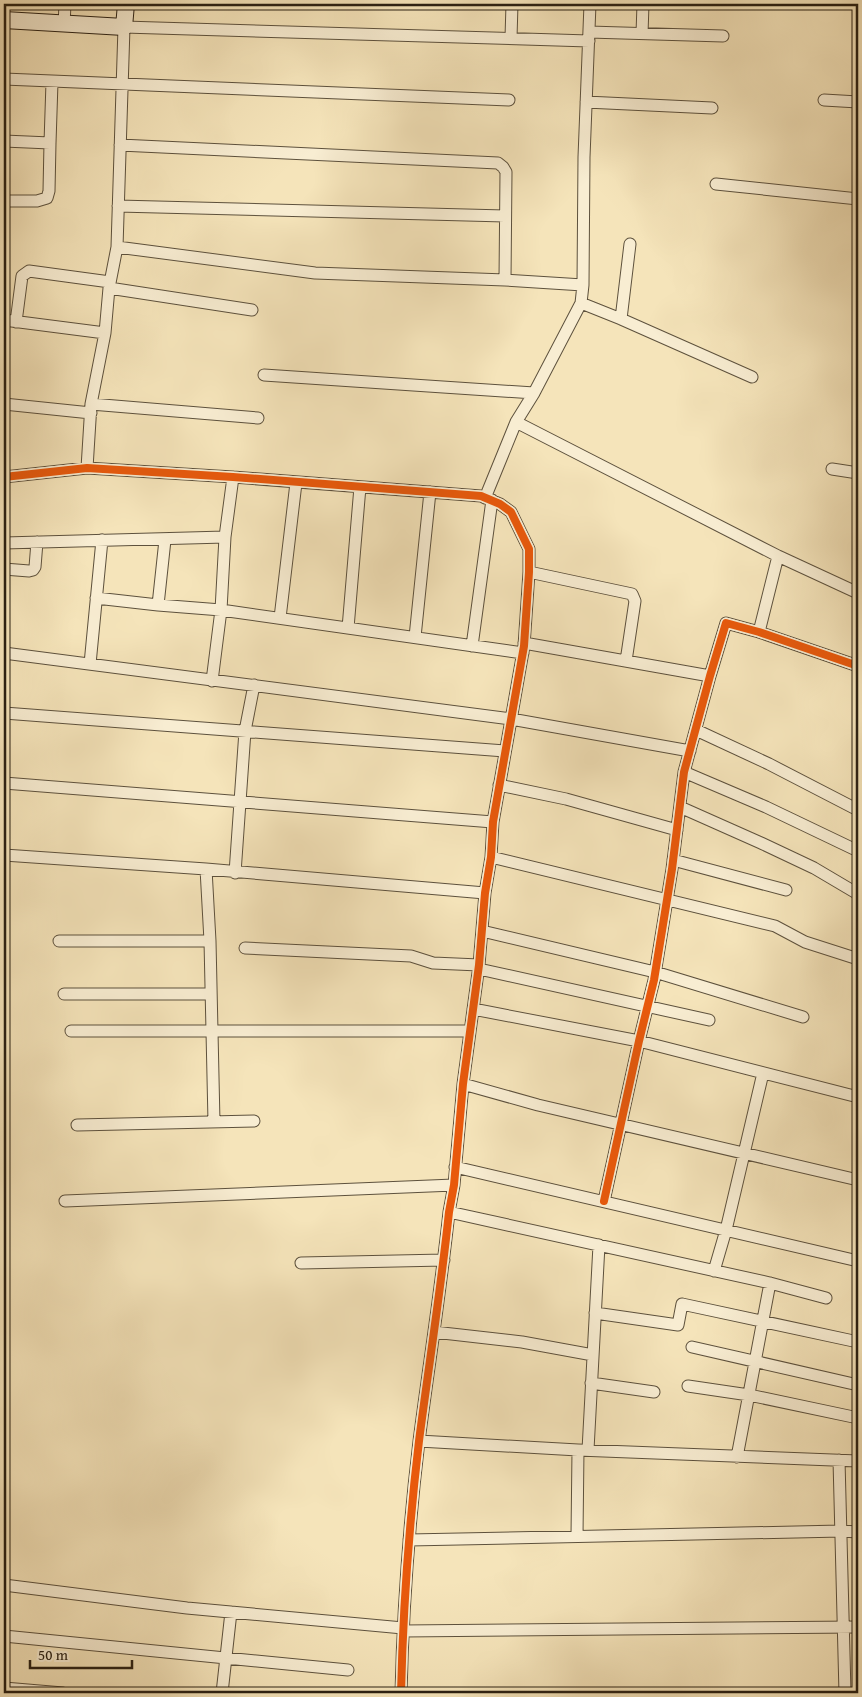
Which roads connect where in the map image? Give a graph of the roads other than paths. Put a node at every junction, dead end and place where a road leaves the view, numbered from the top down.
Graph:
1 (65, 4) edge
2 (126, 4) edge
3 (512, 4) edge
4 (590, 4) edge
5 (643, 4) edge
6 (4, 20) edge
7 (64, 25) junction
8 (124, 27) junction
9 (642, 34) junction
10 (589, 36) junction
11 (723, 36) dead end
12 (511, 38) junction
13 (4, 79) edge
14 (52, 82) junction
15 (122, 85) junction
16 (509, 100) dead end
17 (824, 100) dead end
18 (586, 102) junction
19 (858, 102) edge
20 (712, 108) dead end
21 (4, 141) edge
22 (50, 143) junction
23 (120, 145) junction
24 (716, 184) dead end
25 (858, 199) edge
26 (4, 201) edge
27 (118, 206) junction
28 (505, 216) junction
29 (630, 244) dead end
30 (117, 247) junction
31 (505, 280) junction
32 (110, 285) junction
33 (583, 285) junction
34 (581, 304) junction
35 (252, 310) dead end
36 (621, 319) junction
37 (4, 320) edge
38 (16, 322) junction
39 (106, 333) junction
40 (264, 376) dead end
41 (752, 377) dead end
42 (534, 393) junction
43 (4, 404) edge
44 (91, 408) junction
45 (258, 418) dead end
46 (516, 422) junction
47 (86, 468) junction
48 (832, 469) dead end
49 (858, 473) edge
50 (4, 477) edge
51 (233, 477) junction
52 (296, 482) junction
53 (360, 487) junction
54 (430, 492) junction
55 (489, 499) junction
56 (225, 537) junction
57 (102, 540) junction
58 (165, 540) junction
59 (37, 542) junction
60 (4, 543) edge
61 (778, 556) junction
62 (4, 569) edge
63 (529, 572) junction
64 (858, 592) edge
65 (96, 598) junction
66 (158, 605) junction
67 (221, 610) junction
68 (280, 618) junction
69 (348, 628) junction
70 (758, 632) junction
71 (415, 637) junction
72 (472, 646) junction
73 (524, 648) junction
74 (4, 653) edge
75 (626, 661) junction
76 (90, 664) junction
77 (858, 666) edge
78 (710, 676) junction
79 (212, 680) junction
80 (254, 685) junction
81 (4, 713) edge
82 (511, 718) junction
83 (245, 730) junction
84 (696, 730) junction
85 (506, 751) junction
86 (690, 751) junction
87 (684, 772) junction
88 (4, 783) edge
89 (499, 785) junction
90 (241, 801) junction
91 (680, 807) junction
92 (858, 810) edge
93 (493, 822) junction
94 (677, 830) junction
95 (858, 851) edge
96 (4, 855) edge
97 (491, 858) junction
98 (673, 860) junction
99 (206, 870) junction
100 (235, 873) junction
101 (786, 890) dead end
102 (485, 894) junction
103 (858, 894) edge
104 (667, 899) junction
105 (482, 931) junction
106 (58, 941) dead end
107 (210, 941) junction
108 (245, 948) dead end
109 (858, 959) edge
110 (479, 967) junction
111 (655, 972) junction
112 (64, 994) dead end
113 (211, 994) junction
114 (648, 1006) junction
115 (473, 1009) junction
116 (803, 1017) dead end
117 (709, 1020) dead end
118 (212, 1030) junction
119 (71, 1031) dead end
120 (470, 1031) junction
121 (639, 1041) junction
122 (763, 1073) junction
123 (463, 1084) junction
124 (858, 1097) edge
125 (254, 1121) dead end
126 (214, 1122) junction
127 (621, 1124) junction
128 (77, 1125) dead end
129 (744, 1152) junction
130 (455, 1167) junction
131 (858, 1180) edge
132 (454, 1185) junction
133 (66, 1201) dead end
134 (604, 1202) junction
135 (449, 1212) junction
136 (726, 1230) junction
137 (599, 1245) junction
138 (444, 1260) junction
139 (858, 1262) edge
140 (301, 1263) dead end
141 (714, 1271) junction
142 (770, 1283) junction
143 (826, 1298) dead end
144 (595, 1313) junction
145 (762, 1321) junction
146 (434, 1332) junction
147 (858, 1342) edge
148 (692, 1347) dead end
149 (593, 1355) junction
150 (755, 1361) junction
151 (591, 1382) junction
152 (858, 1385) edge
153 (688, 1386) dead end
154 (654, 1392) dead end
155 (748, 1394) junction
156 (858, 1418) edge
157 (419, 1441) junction
158 (583, 1450) junction
159 (737, 1457) junction
160 (839, 1460) junction
161 (858, 1461) edge
162 (841, 1531) junction
163 (858, 1532) edge
164 (577, 1536) junction
165 (409, 1540) junction
166 (4, 1585) edge
167 (231, 1612) junction
168 (843, 1627) junction
169 (858, 1627) edge
170 (403, 1629) junction
171 (4, 1636) edge
172 (225, 1658) junction
173 (348, 1670) dead end
174 (4, 1688) edge
175 (63, 1693) edge
176 (222, 1693) edge
177 (401, 1693) edge
178 (845, 1693) edge

1 - 7 street
2 - 8 street
3 - 12 street
4 - 10 street
5 - 9 street
6 - 7 street
7 - 8 street
8 - 12 street
8 - 15 street
9 - 10 street
9 - 11 street
10 - 12 street
10 - 18 street
13 - 14 street
14 - 15 street
14 - 22 street
15 - 16 street
15 - 23 street
17 - 19 street
18 - 20 street
18 - 33 street
21 - 22 street
22 - 26 street
23 - 27 street
23 - 28 street
24 - 25 street
27 - 28 street
27 - 30 street
28 - 31 street
29 - 36 street
30 - 31 street
30 - 32 street
31 - 33 street
32 - 35 street
32 - 38 street
32 - 39 street
33 - 34 street
34 - 36 street
34 - 42 street
36 - 41 street
37 - 38 street
38 - 39 street
39 - 44 street
40 - 42 street
42 - 46 street
43 - 44 street
44 - 45 street
44 - 47 street
46 - 55 street
46 - 61 street
47 - 50 street
47 - 51 street
48 - 49 street
51 - 52 street
51 - 56 street
52 - 53 street
52 - 68 street
53 - 54 street
53 - 69 street
54 - 55 street
54 - 71 street
55 - 63 street
55 - 72 street
56 - 58 street
56 - 67 street
57 - 58 street
57 - 59 street
57 - 65 street
58 - 66 street
59 - 60 street
59 - 62 street
61 - 64 street
61 - 70 street
63 - 73 street
63 - 75 street
65 - 66 street
65 - 76 street
66 - 67 street
67 - 68 street
67 - 79 street
68 - 69 street
69 - 71 street
70 - 77 street
70 - 78 street
71 - 72 street
72 - 73 street
73 - 75 street
73 - 82 street
74 - 76 street
75 - 78 street
76 - 79 street
78 - 84 street
79 - 80 street
80 - 82 street
80 - 83 street
81 - 83 street
82 - 85 street
82 - 86 street
83 - 85 street
83 - 90 street
84 - 86 street
84 - 92 street
85 - 89 street
86 - 87 street
87 - 91 street
87 - 95 street
88 - 90 street
89 - 93 street
89 - 94 street
90 - 93 street
90 - 100 street
91 - 94 street
91 - 103 street
93 - 97 street
94 - 98 street
96 - 99 street
97 - 102 street
97 - 104 street
98 - 101 street
98 - 104 street
99 - 100 street
99 - 107 street
100 - 102 street
102 - 105 street
104 - 109 street
104 - 111 street
105 - 110 street
105 - 111 street
106 - 107 street
107 - 113 street
108 - 110 street
110 - 114 street
110 - 115 street
111 - 114 street
111 - 116 street
112 - 113 street
113 - 118 street
114 - 117 street
114 - 121 street
115 - 120 street
115 - 121 street
118 - 119 street
118 - 120 street
118 - 126 street
120 - 123 street
121 - 122 street
121 - 127 street
122 - 124 street
122 - 129 street
123 - 127 street
123 - 130 street
125 - 126 street
126 - 128 street
127 - 129 street
127 - 134 street
129 - 131 street
129 - 136 street
130 - 132 street
130 - 134 street
132 - 133 street
132 - 135 street
134 - 136 street
135 - 137 street
135 - 138 street
136 - 139 street
136 - 141 street
137 - 141 street
137 - 144 street
138 - 140 street
138 - 146 street
141 - 142 street
142 - 143 street
142 - 145 street
144 - 145 street
144 - 149 street
145 - 147 street
145 - 150 street
146 - 149 street
146 - 157 street
148 - 150 street
149 - 151 street
150 - 152 street
150 - 155 street
151 - 154 street
151 - 158 street
153 - 155 street
155 - 156 street
155 - 159 street
157 - 158 street
157 - 165 street
158 - 159 street
158 - 164 street
159 - 160 street
160 - 161 street
160 - 162 street
162 - 163 street
162 - 164 street
162 - 168 street
164 - 165 street
165 - 170 street
166 - 167 street
167 - 170 street
167 - 172 street
168 - 169 street
168 - 170 street
168 - 178 street
170 - 177 street
171 - 172 street
172 - 173 street
172 - 176 street
174 - 175 street

